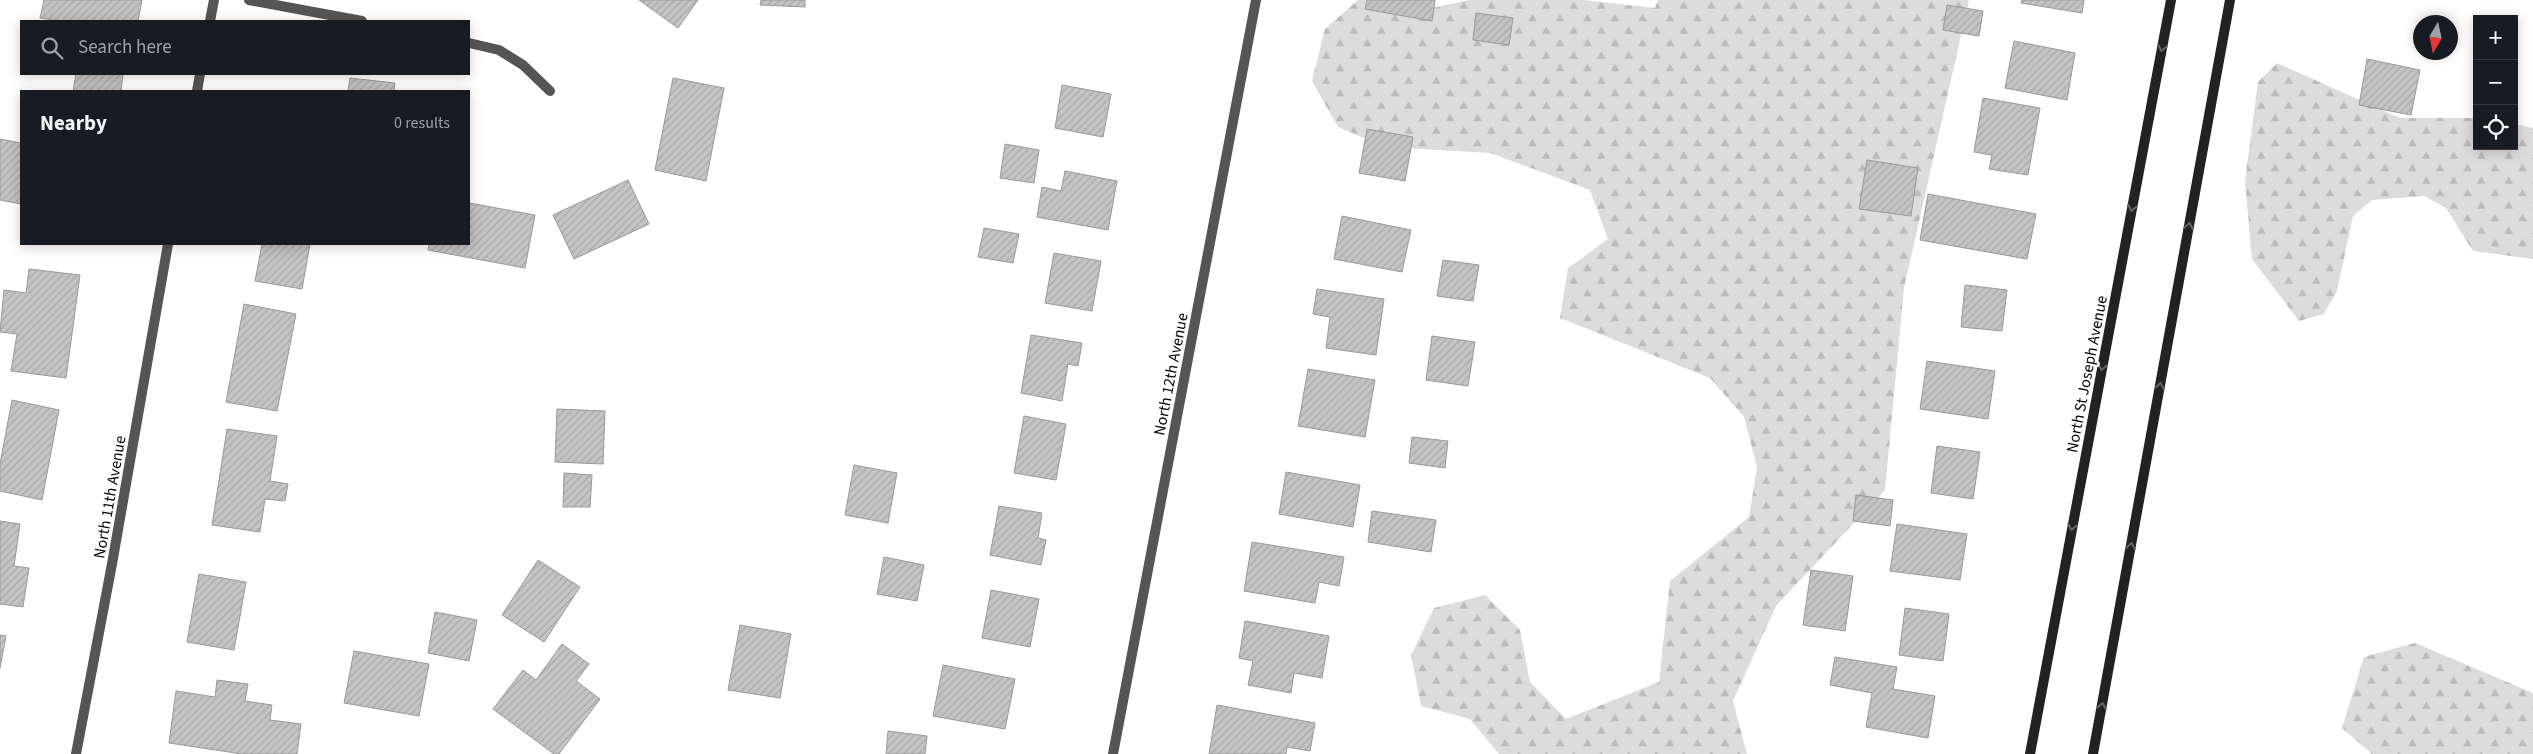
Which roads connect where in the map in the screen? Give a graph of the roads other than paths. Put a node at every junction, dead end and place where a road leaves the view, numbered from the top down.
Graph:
1 (214, 0) edge
2 (248, 0) edge
3 (1256, 0) edge
4 (2171, 0) edge
5 (2230, 0) edge
6 (210, 20) edge
7 (357, 20) edge
8 (470, 43) edge
9 (200, 75) edge
10 (196, 90) edge
11 (550, 91) dead end
12 (168, 245) edge
13 (76, 754) edge
14 (1113, 754) edge
15 (2030, 754) edge
16 (2093, 754) edge

1 - 6 street
2 - 7 street
3 - 14 street, North 12th Avenue
4 -> 15 main road, North St Joseph Avenue
16 -> 5 main road
8 - 11 street
9 - 10 street
12 - 13 street, North 11th Avenue

